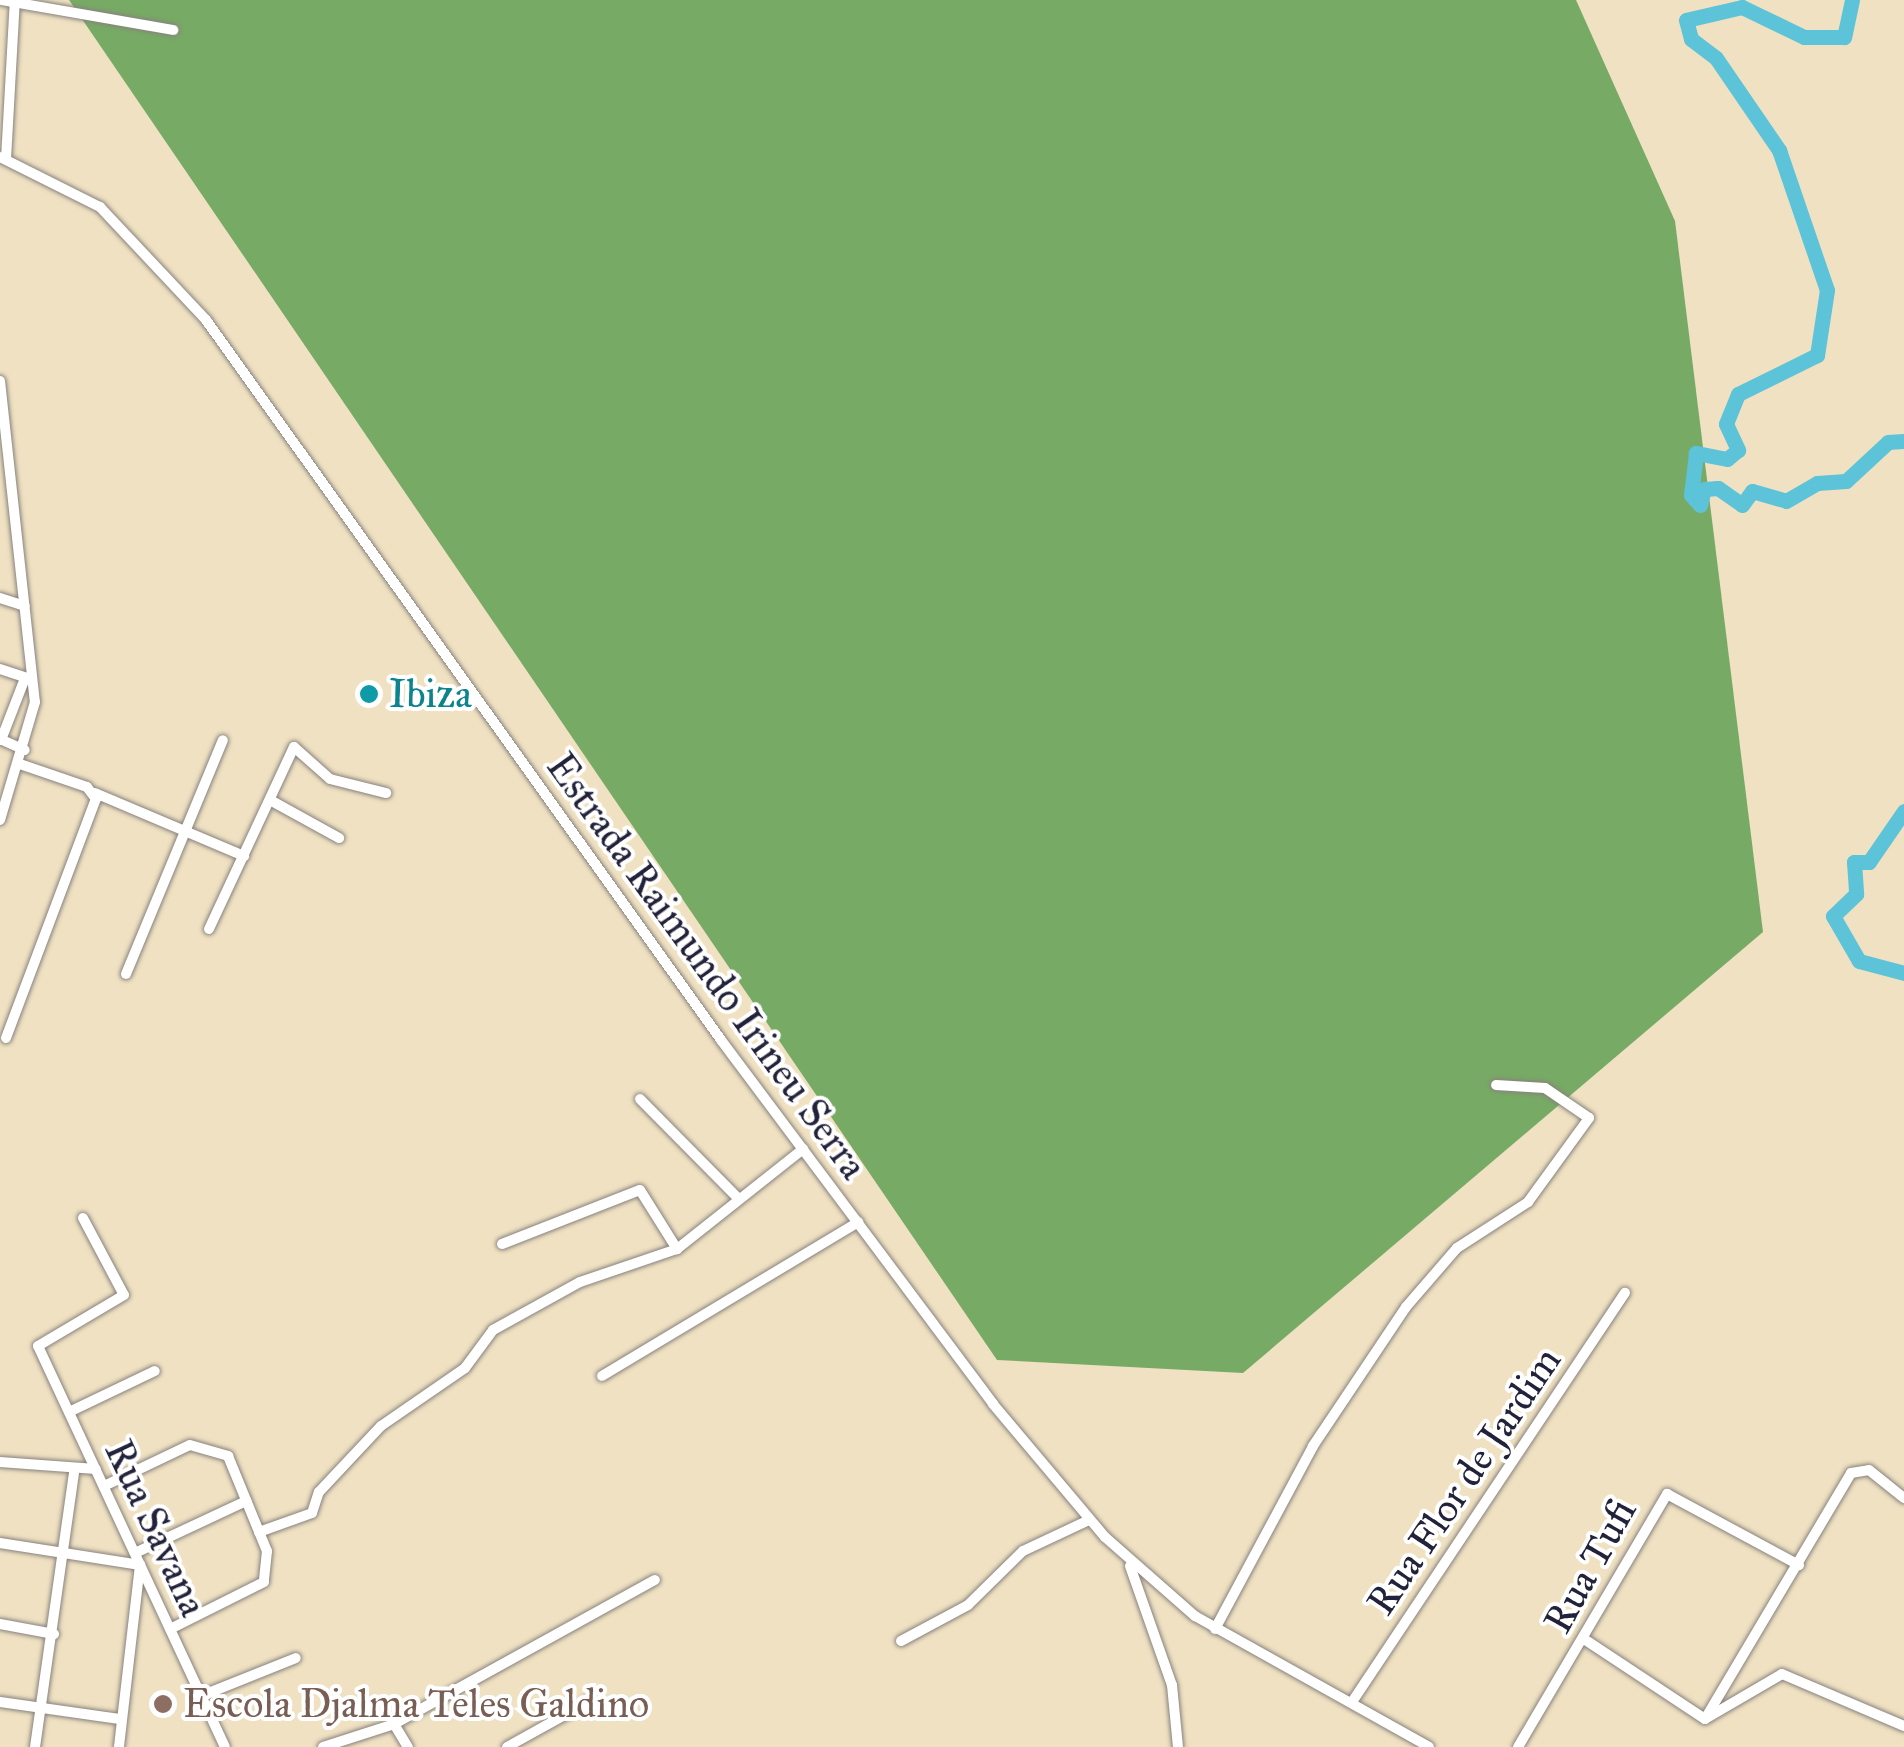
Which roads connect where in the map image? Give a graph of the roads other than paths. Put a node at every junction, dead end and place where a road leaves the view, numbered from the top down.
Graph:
1 (1, 0) edge
2 (15, 1) edge
3 (174, 30) dead end
4 (6, 68) edge
5 (3, 158) edge
6 (0, 381) edge
7 (2, 408) edge
8 (6, 473) edge
9 (0, 598) edge
10 (25, 606) junction
11 (0, 670) edge
12 (29, 677) junction
13 (0, 739) edge
14 (223, 740) dead end
15 (26, 750) junction
16 (20, 764) junction
17 (386, 792) dead end
18 (95, 793) junction
19 (270, 800) junction
20 (1, 813) edge
21 (181, 825) junction
22 (339, 838) dead end
23 (244, 856) junction
24 (209, 929) dead end
25 (126, 974) dead end
26 (6, 1038) dead end
27 (1496, 1085) dead end
28 (640, 1099) dead end
29 (803, 1149) junction
30 (737, 1196) junction
31 (83, 1218) dead end
32 (858, 1222) junction
33 (502, 1244) dead end
34 (677, 1248) junction
35 (1625, 1293) dead end
36 (155, 1371) dead end
37 (602, 1376) dead end
38 (69, 1412) junction
39 (0, 1462) edge
40 (96, 1469) junction
41 (74, 1472) junction
42 (104, 1486) junction
43 (1904, 1498) edge
44 (246, 1501) junction
45 (1089, 1520) junction
46 (259, 1532) junction
47 (0, 1543) edge
48 (66, 1553) junction
49 (138, 1559) junction
50 (1130, 1565) junction
51 (1799, 1565) junction
52 (654, 1580) dead end
53 (0, 1624) edge
54 (170, 1628) junction
55 (1215, 1629) junction
56 (54, 1634) junction
57 (1584, 1640) junction
58 (901, 1641) dead end
59 (296, 1658) dead end
60 (201, 1696) junction
61 (0, 1702) edge
62 (588, 1702) dead end
63 (1352, 1702) junction
64 (39, 1707) junction
65 (1705, 1718) junction
66 (120, 1719) junction
67 (394, 1724) junction
68 (1904, 1726) edge
69 (1178, 1746) edge
70 (35, 1747) edge
71 (119, 1747) edge
72 (225, 1747) edge
73 (323, 1747) edge
74 (408, 1747) edge
75 (507, 1747) edge
76 (1429, 1747) edge
77 (1518, 1747) edge

1 - 2 street
2 - 3 street
2 - 4 street
4 - 5 street
5 - 29 street, Estrada Raimundo Irineu Serra
6 - 7 street
7 - 8 street
8 - 10 street
9 - 10 street
10 - 12 street
11 - 12 street
12 - 13 street
12 - 15 street
13 - 15 street
14 - 21 street
15 - 16 street
16 - 18 street
16 - 20 street
17 - 19 street
18 - 21 street
18 - 26 street
19 - 22 street
19 - 23 street
21 - 23 street
21 - 25 street
23 - 24 street
27 - 55 street
28 - 30 street
29 - 30 street
29 - 32 street, Estrada Raimundo Irineu Serra
30 - 34 street
31 - 38 street, Rua Savana
32 - 37 street
32 - 45 street, Estrada Raimundo Irineu Serra
33 - 34 street
34 - 46 street
35 - 63 street, Rua Flor de Jardim
36 - 38 street
38 - 40 street, Rua Savana
39 - 41 street
40 - 41 street
40 - 42 street, Rua Savana
41 - 48 street
42 - 44 street
42 - 49 street, Rua Savana
43 - 51 street
44 - 46 street
44 - 49 street
45 - 50 street, Estrada Raimundo Irineu Serra
45 - 58 street
46 - 54 street
47 - 48 street
48 - 49 street
48 - 56 street
49 - 54 street, Rua Savana
49 - 66 street
50 - 55 street, Estrada Raimundo Irineu Serra
50 - 69 street
51 - 57 street, Rua Tufi
51 - 65 street
52 - 67 street
53 - 56 street
54 - 60 street, Rua Savana
55 - 63 street, Estrada Raimundo Irineu Serra
56 - 64 street
57 - 65 street
57 - 77 street, Rua Tufi
59 - 60 street
60 - 72 street, Rua Savana
61 - 64 street
62 - 75 street
63 - 76 street, Estrada Raimundo Irineu Serra
64 - 66 street
64 - 70 street
65 - 68 street
66 - 71 street
67 - 73 street
67 - 74 street

